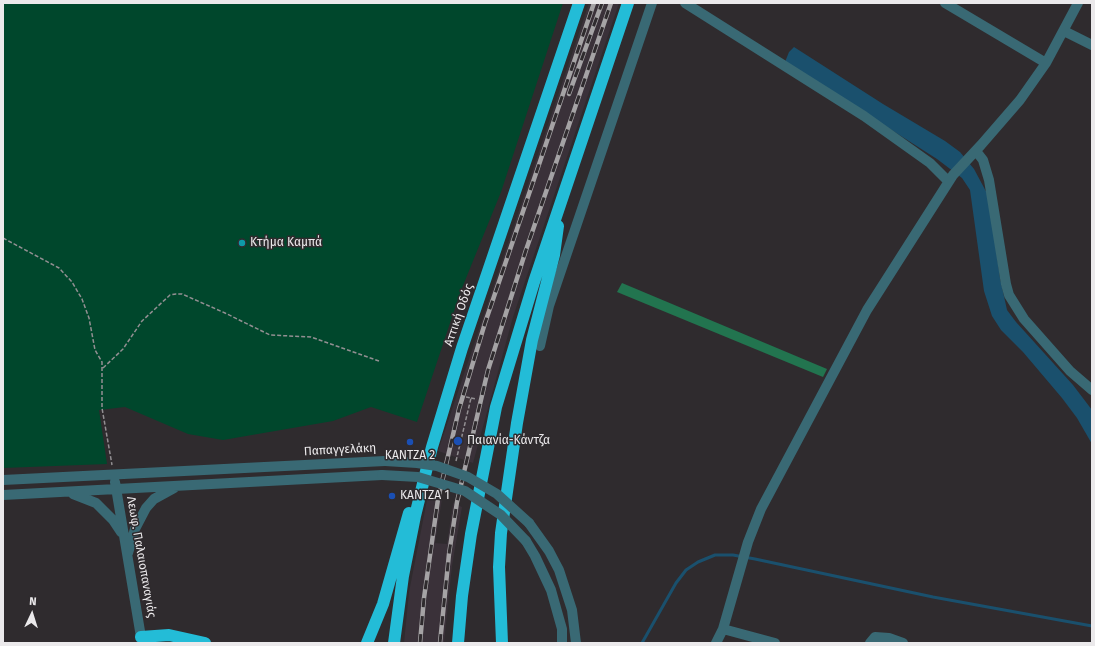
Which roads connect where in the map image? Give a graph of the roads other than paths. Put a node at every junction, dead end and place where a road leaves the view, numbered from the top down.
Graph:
1 (579, 3) edge
2 (628, 3) edge
3 (652, 3) edge
4 (685, 3) edge
5 (945, 3) edge
6 (1078, 3) edge
7 (1064, 31) junction
8 (1092, 45) edge
9 (1046, 63) junction
10 (973, 154) junction
11 (950, 178) junction
12 (563, 193) junction
13 (540, 346) dead end
14 (1092, 390) edge
15 (432, 447) junction
16 (113, 475) junction
17 (3, 480) edge
18 (184, 485) junction
19 (116, 488) junction
20 (65, 492) junction
21 (3, 496) edge
22 (124, 535) junction
23 (127, 557) junction
24 (722, 629) junction
25 (142, 640) edge
26 (205, 643) edge
27 (367, 643) edge
28 (394, 643) edge
29 (458, 643) edge
30 (502, 643) edge
31 (562, 643) edge
32 (576, 643) edge
33 (716, 643) edge
34 (775, 643) edge
35 (870, 643) edge
36 (903, 643) edge

1 - 15 highway, Αττική Οδός
2 - 12 highway
3 - 13 street
4 - 11 street
5 - 9 street
6 - 7 street
7 - 8 street
7 - 9 street
9 - 10 street
10 - 11 street
10 - 14 street
11 - 24 street
12 - 29 highway
12 - 30 highway
15 - 27 highway
15 - 28 highway, Αττική Οδός
16 - 17 street, Παπαγγελάκη
16 - 19 street, Λεωφ. Παλαιοπαναγιάς
16 - 32 street, Παπαγγελάκη, bridge
18 - 19 street
18 - 23 street
18 - 31 street, bridge
19 - 20 street
19 - 22 street, Λεωφ. Παλαιοπαναγιάς
20 - 21 street
20 - 22 street
22 - 23 street, Λεωφ. Παλαιοπαναγιάς
23 - 25 street, Λεωφ. Παλαιοπαναγιάς
24 - 33 street
24 - 34 street
25 - 26 highway
35 - 36 street

